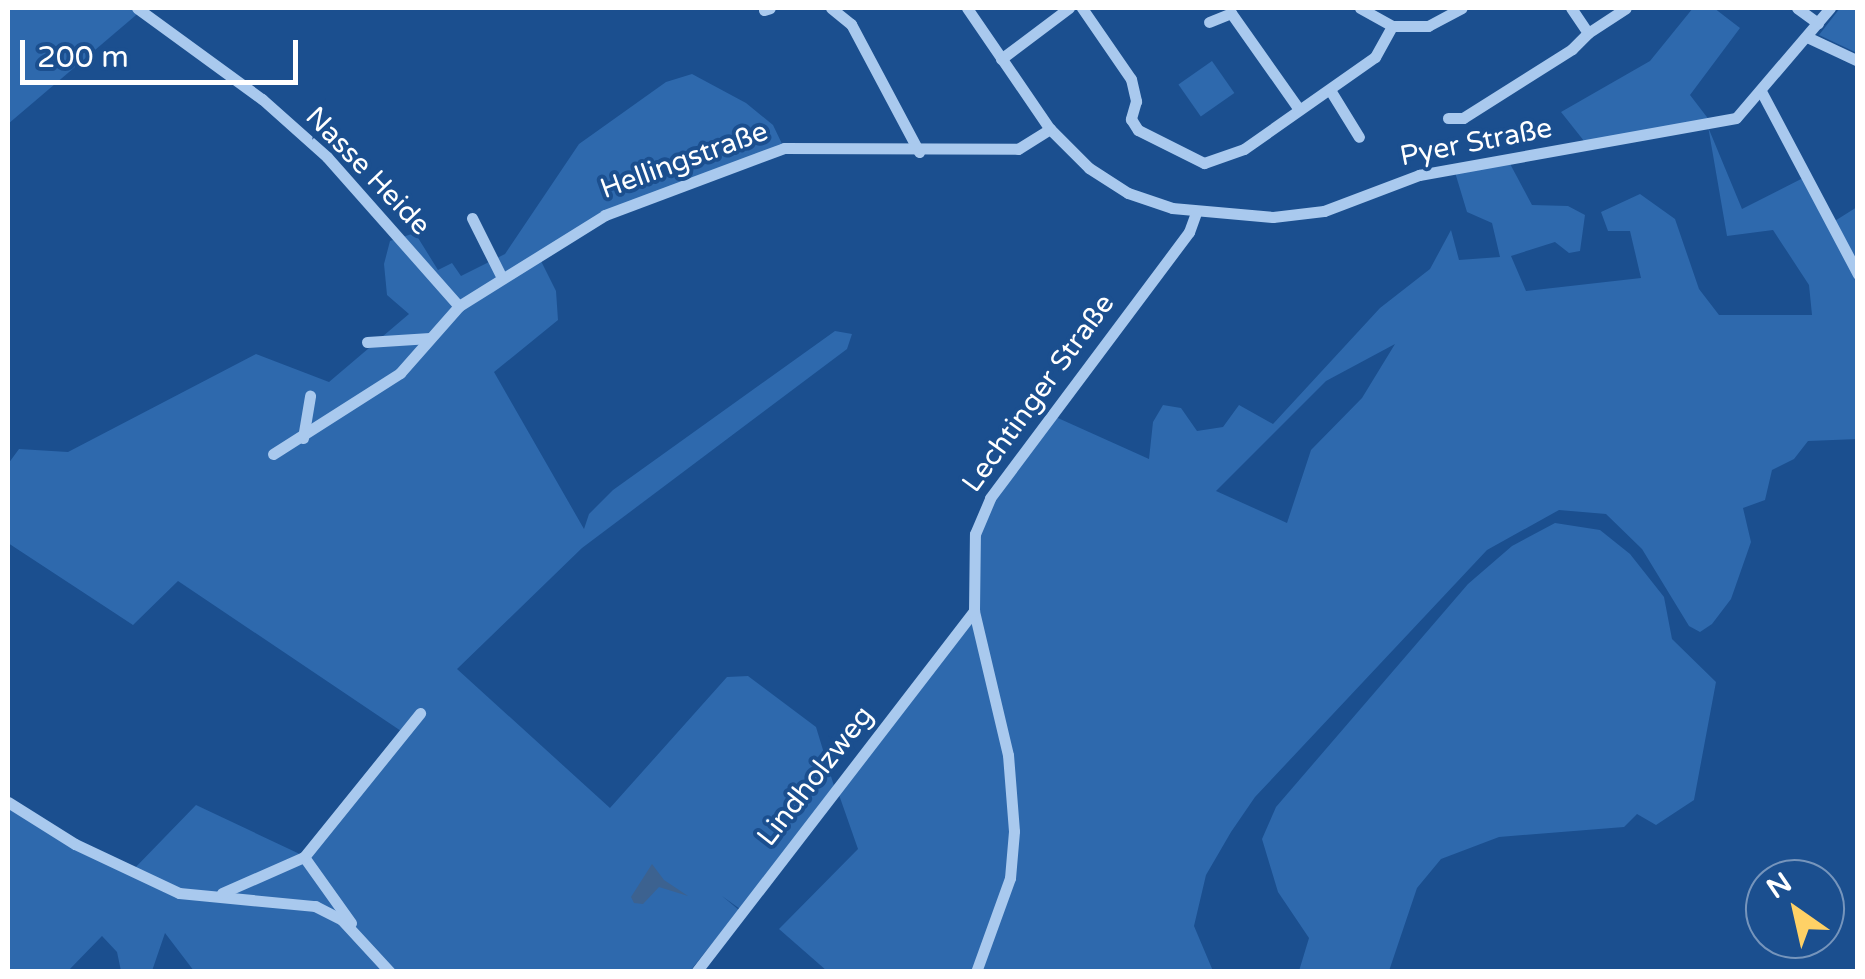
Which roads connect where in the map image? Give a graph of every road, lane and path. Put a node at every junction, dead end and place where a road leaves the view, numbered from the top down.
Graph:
1 (137, 8) edge
2 (831, 8) edge
3 (967, 8) edge
4 (1069, 8) edge
5 (1082, 8) edge
6 (1360, 8) edge
7 (1462, 8) edge
8 (1570, 8) edge
9 (1626, 8) edge
10 (1797, 8) edge
11 (1830, 8) edge
12 (1209, 22) dead end
13 (1818, 23) junction
14 (1392, 26) junction
15 (1588, 34) junction
16 (1807, 37) junction
17 (1002, 58) junction
18 (1858, 60) edge
19 (1330, 90) junction
20 (1762, 93) junction
21 (1298, 108) junction
22 (1448, 118) dead end
23 (1050, 130) junction
24 (1359, 137) dead end
25 (919, 152) junction
26 (1196, 213) junction
27 (472, 218) dead end
28 (1858, 274) edge
29 (502, 278) junction
30 (458, 306) junction
31 (430, 338) junction
32 (366, 342) dead end
33 (310, 396) dead end
34 (303, 438) junction
35 (273, 454) dead end
36 (974, 611) junction
37 (420, 713) dead end
38 (8, 802) edge
39 (304, 856) junction
40 (218, 895) junction
41 (357, 934) junction
42 (390, 972) edge
43 (696, 972) edge
44 (976, 972) edge

1 - 30 street, Nasse Heide
2 - 25 street
3 - 17 street, Pyer Straße
4 - 17 street
5 - 21 street
6 - 14 street
7 - 14 street
8 - 15 street
9 - 15 street
10 - 13 street
11 - 13 street, Pyer Straße
12 - 21 street
13 - 16 street, Pyer Straße
14 - 19 street
15 - 22 street
16 - 18 street
16 - 20 street, Pyer Straße
17 - 23 street, Pyer Straße
19 - 21 street
19 - 24 street
20 - 26 street, Pyer Straße
20 - 28 street
23 - 25 street, Hellingstraße
23 - 26 street, Pyer Straße
25 - 29 street, Hellingstraße
26 - 36 street, Lechtinger Straße
27 - 29 street
29 - 30 street, Hellingstraße
30 - 31 street, Hellingstraße
31 - 32 street
31 - 34 street, Hellingstraße
33 - 34 street
34 - 35 street, Hellingstraße
36 - 43 street, Lindholzweg
36 - 44 street, Lechtinger Straße
37 - 39 street
38 - 40 street
39 - 40 street
39 - 41 street
40 - 41 street
41 - 42 street

